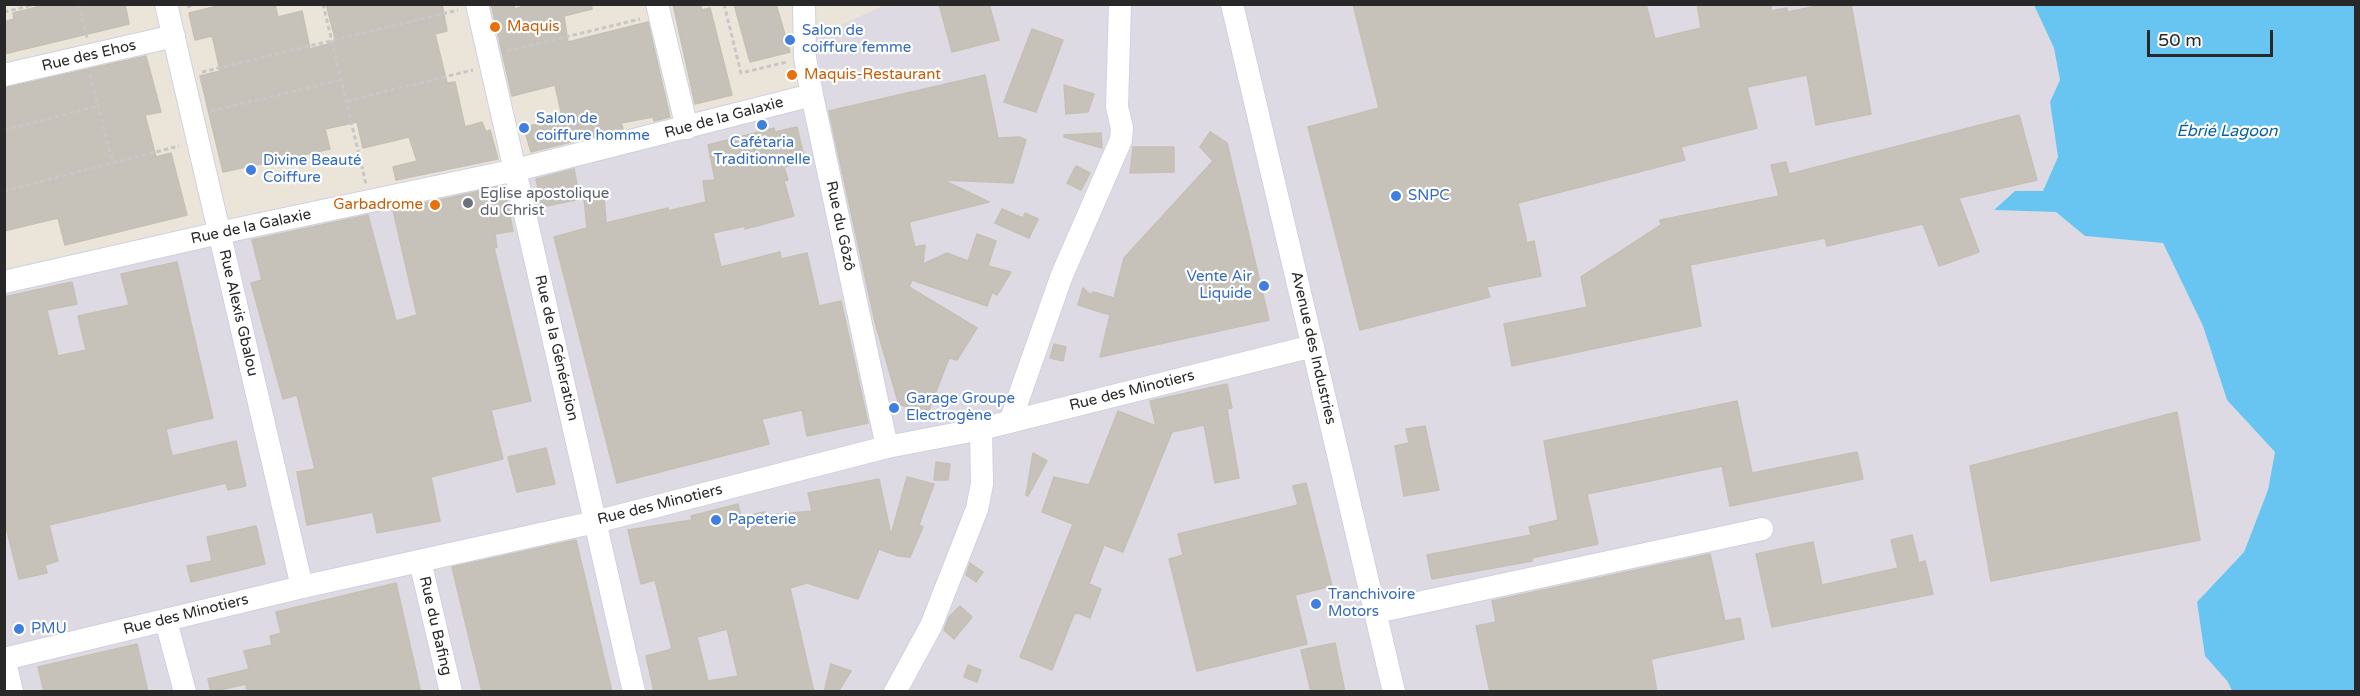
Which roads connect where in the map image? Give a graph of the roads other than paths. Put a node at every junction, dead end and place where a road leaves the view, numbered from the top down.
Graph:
1 (166, 4) edge
2 (804, 4) edge
3 (1120, 4) edge
4 (1232, 4) edge
5 (477, 5) edge
6 (658, 10) edge
7 (174, 36) junction
8 (4, 75) edge
9 (812, 95) junction
10 (687, 128) junction
11 (516, 170) junction
12 (219, 233) junction
13 (4, 282) edge
14 (1313, 346) junction
15 (1010, 422) junction
16 (981, 429) junction
17 (887, 447) junction
18 (595, 522) junction
19 (1762, 529) dead end
20 (420, 561) junction
21 (302, 587) junction
22 (1376, 612) junction
23 (166, 621) junction
24 (5, 658) edge
25 (12, 692) edge
26 (185, 692) edge
27 (451, 692) edge
28 (634, 692) edge
29 (895, 692) edge
30 (1394, 692) edge

1 - 7 street, Rue Alexis Gbalou
2 - 9 street, Rue du Gôzô
3 - 15 street
4 - 14 street, Avenue des Industries
5 - 11 street, Rue de la Génération
6 - 10 street
7 - 8 street, Rue des Ehos
7 - 12 street, Rue Alexis Gbalou
9 - 10 street, Rue de la Galaxie
9 - 17 street, Rue du Gôzô
10 - 11 street, Rue de la Galaxie
11 - 12 street, Rue de la Galaxie
11 - 18 street, Rue de la Génération
12 - 13 street, Rue de la Galaxie
12 - 21 street, Rue Alexis Gbalou
14 - 15 street, Rue des Minotiers
14 - 22 street, Avenue des Industries
15 - 16 street, Rue des Minotiers
16 - 17 street, Rue des Minotiers
16 - 29 street
17 - 18 street, Rue des Minotiers
18 - 20 street, Rue des Minotiers
18 - 28 street, Rue de la Génération
19 - 22 street
20 - 21 street, Rue des Minotiers
20 - 27 street, Rue du Bafing
21 - 23 street, Rue des Minotiers
22 - 30 street, Avenue des Industries
23 - 24 street, Rue des Minotiers
23 - 26 street
24 - 25 street

